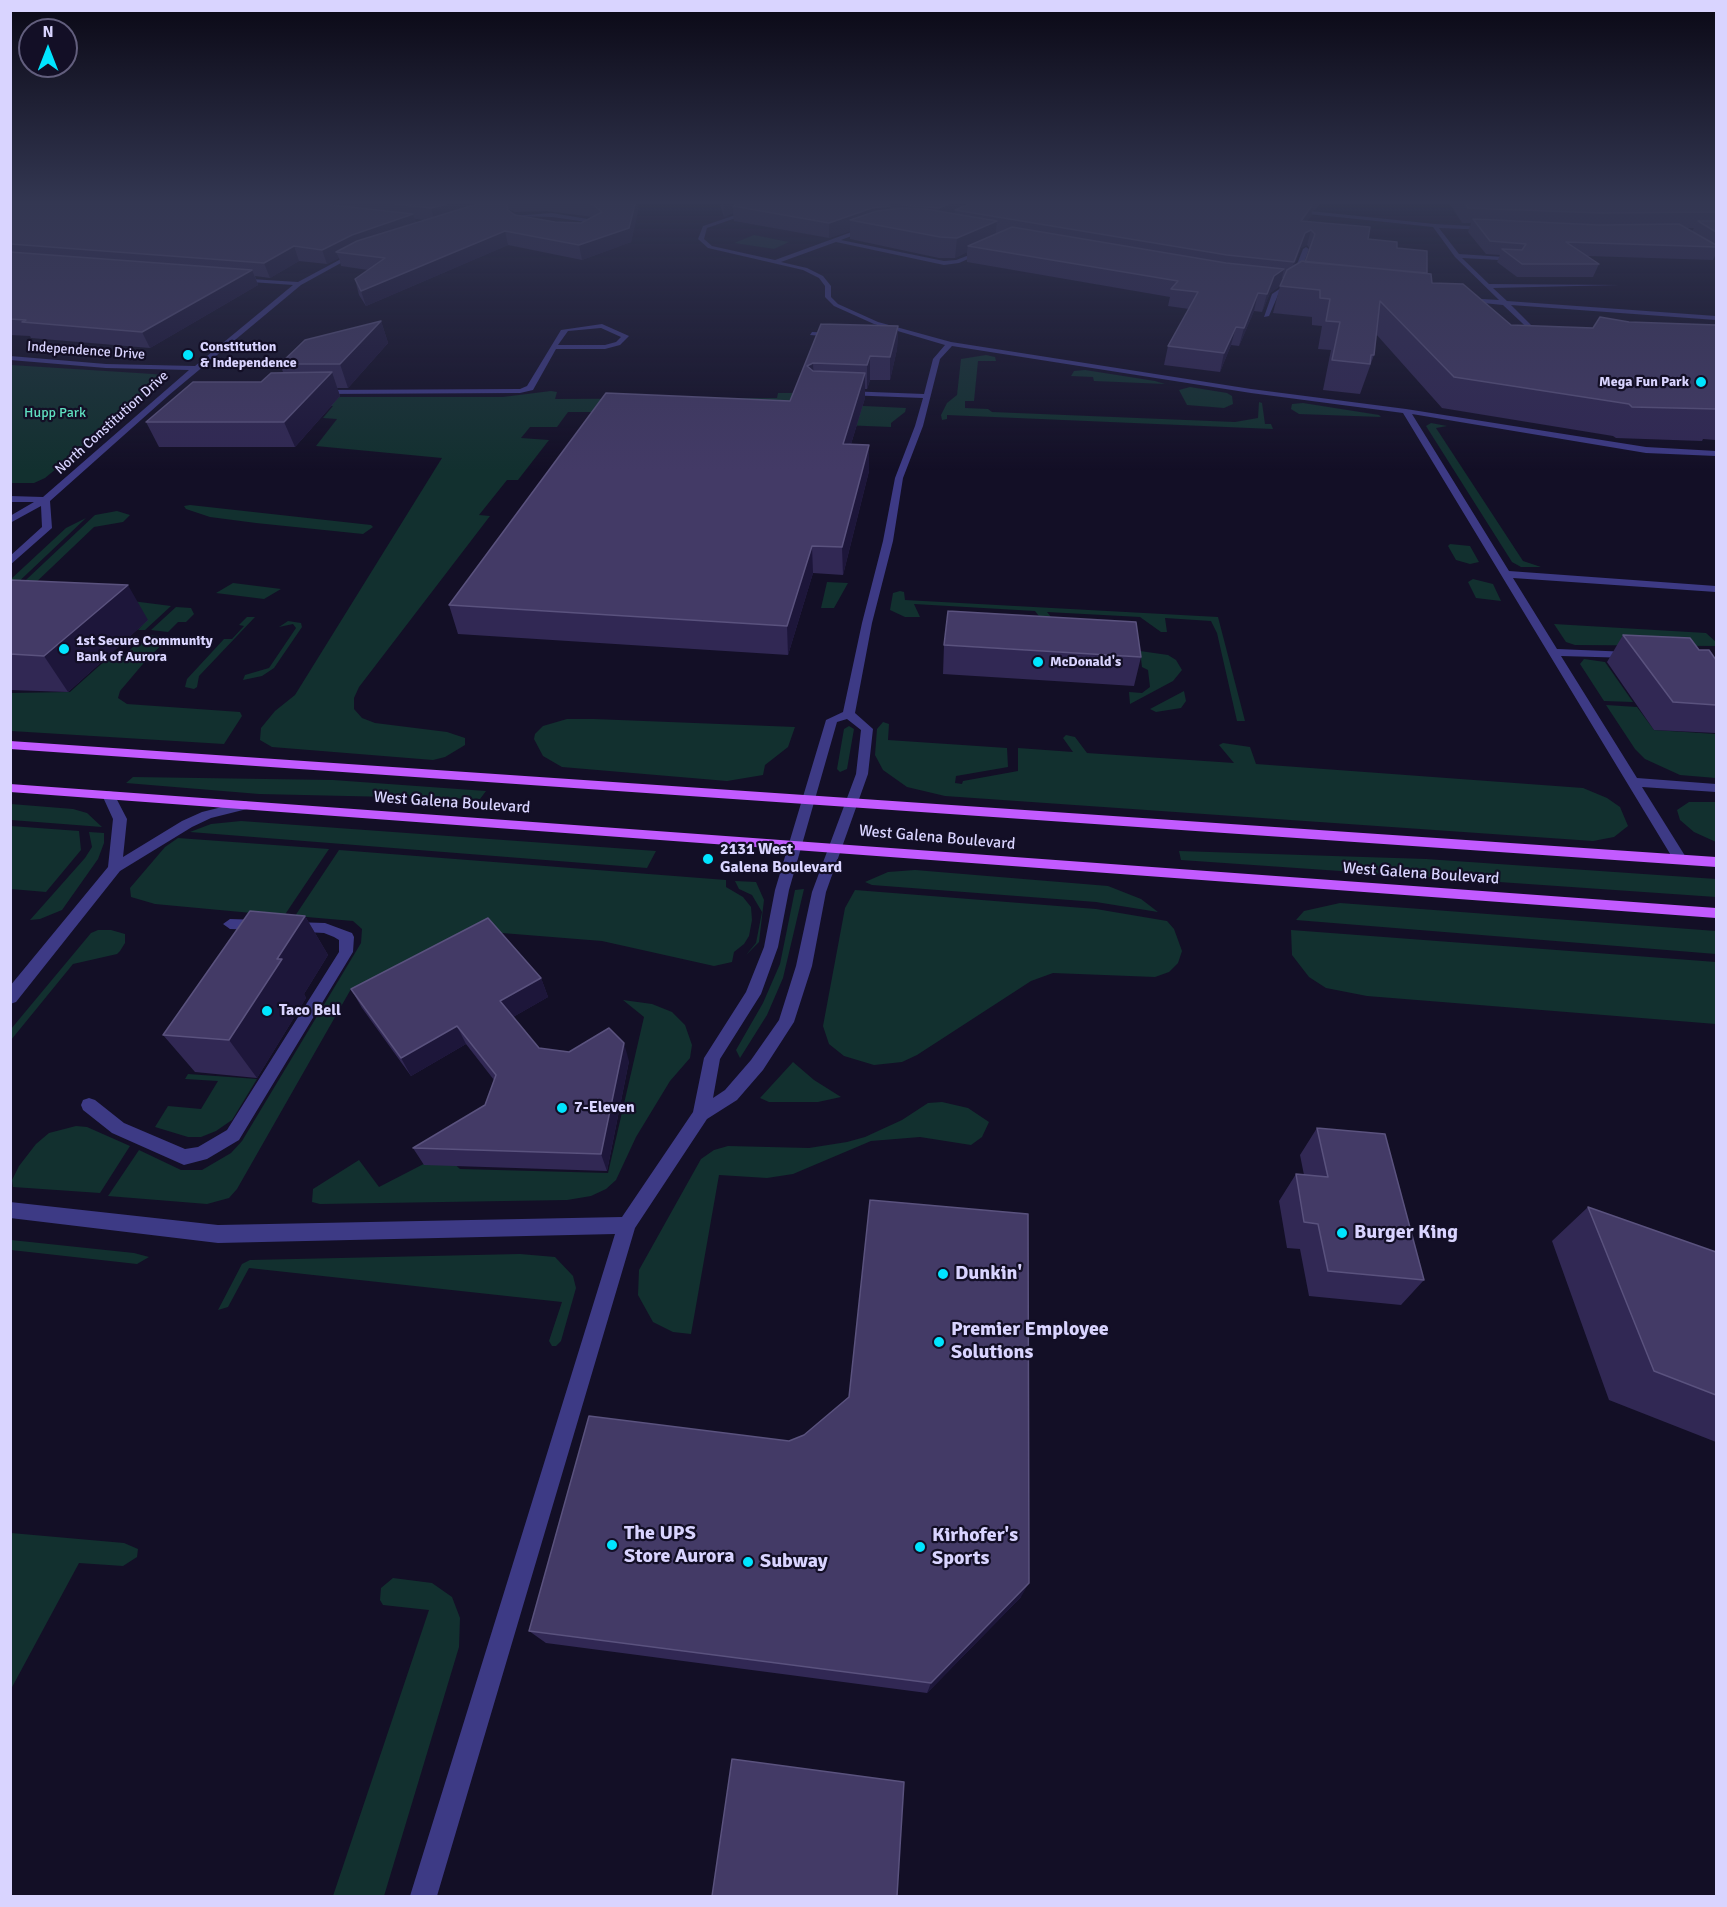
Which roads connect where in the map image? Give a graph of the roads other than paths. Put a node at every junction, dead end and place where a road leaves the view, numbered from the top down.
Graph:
1 (289, 293) edge
2 (828, 293) edge
3 (1277, 293) edge
4 (1495, 293) edge
5 (1460, 300) edge
6 (1506, 303) junction
7 (1266, 316) edge
8 (1716, 318) edge
9 (893, 329) junction
10 (812, 334) dead end
11 (877, 334) edge
12 (846, 335) edge
13 (1545, 341) edge
14 (950, 344) junction
15 (554, 347) junction
16 (10, 358) edge
17 (195, 368) junction
18 (185, 392) edge
19 (314, 392) edge
20 (837, 392) edge
21 (166, 393) junction
22 (927, 396) junction
23 (1406, 411) junction
24 (1716, 453) edge
25 (10, 499) edge
26 (45, 500) junction
27 (10, 520) edge
28 (10, 562) edge
29 (1505, 574) junction
30 (1716, 589) edge
31 (1553, 652) junction
32 (1647, 656) edge
33 (849, 714) junction
34 (10, 745) edge
35 (1633, 782) junction
36 (10, 788) edge
37 (1716, 788) edge
38 (108, 795) junction
39 (810, 802) junction
40 (246, 805) junction
41 (851, 805) junction
42 (798, 844) junction
43 (835, 847) junction
44 (1680, 859) junction
45 (1716, 862) edge
46 (116, 868) junction
47 (1716, 913) edge
48 (230, 924) dead end
49 (10, 998) edge
50 (89, 1106) dead end
51 (702, 1114) junction
52 (10, 1210) edge
53 (627, 1225) junction
54 (423, 1896) edge

1 - 17 street, North Constitution Drive
2 - 9 street
3 - 7 street
4 - 6 street
5 - 6 street
6 - 8 street
6 - 13 street
9 - 11 street
9 - 14 street
10 - 12 street
14 - 22 street
14 - 23 street
15 - 15 street
15 - 19 street
16 - 17 street, Independence Drive
17 - 21 street, North Constitution Drive
18 - 21 street
20 - 22 street
21 - 26 street, North Constitution Drive
22 - 33 street
23 - 24 street
23 - 29 street
25 - 26 street
26 - 27 street, North Constitution Drive
26 - 28 street
29 - 30 street
29 - 31 street
31 - 32 street
31 - 35 street
33 - 39 street
33 - 41 street
34 - 39 main road, West Galena Boulevard
35 - 37 street
35 - 44 street
36 - 38 main road, West Galena Boulevard
38 - 40 main road, West Galena Boulevard
38 - 46 street
39 - 41 main road, West Galena Boulevard
39 - 42 street
40 - 42 main road, West Galena Boulevard
40 - 46 street
41 - 43 street
41 - 44 main road, West Galena Boulevard
42 - 43 main road, West Galena Boulevard
42 - 51 street
43 - 47 main road, West Galena Boulevard
43 - 51 street
44 - 45 main road, West Galena Boulevard
46 - 49 street
48 - 50 street
51 - 53 street
52 - 53 street
53 - 54 street

